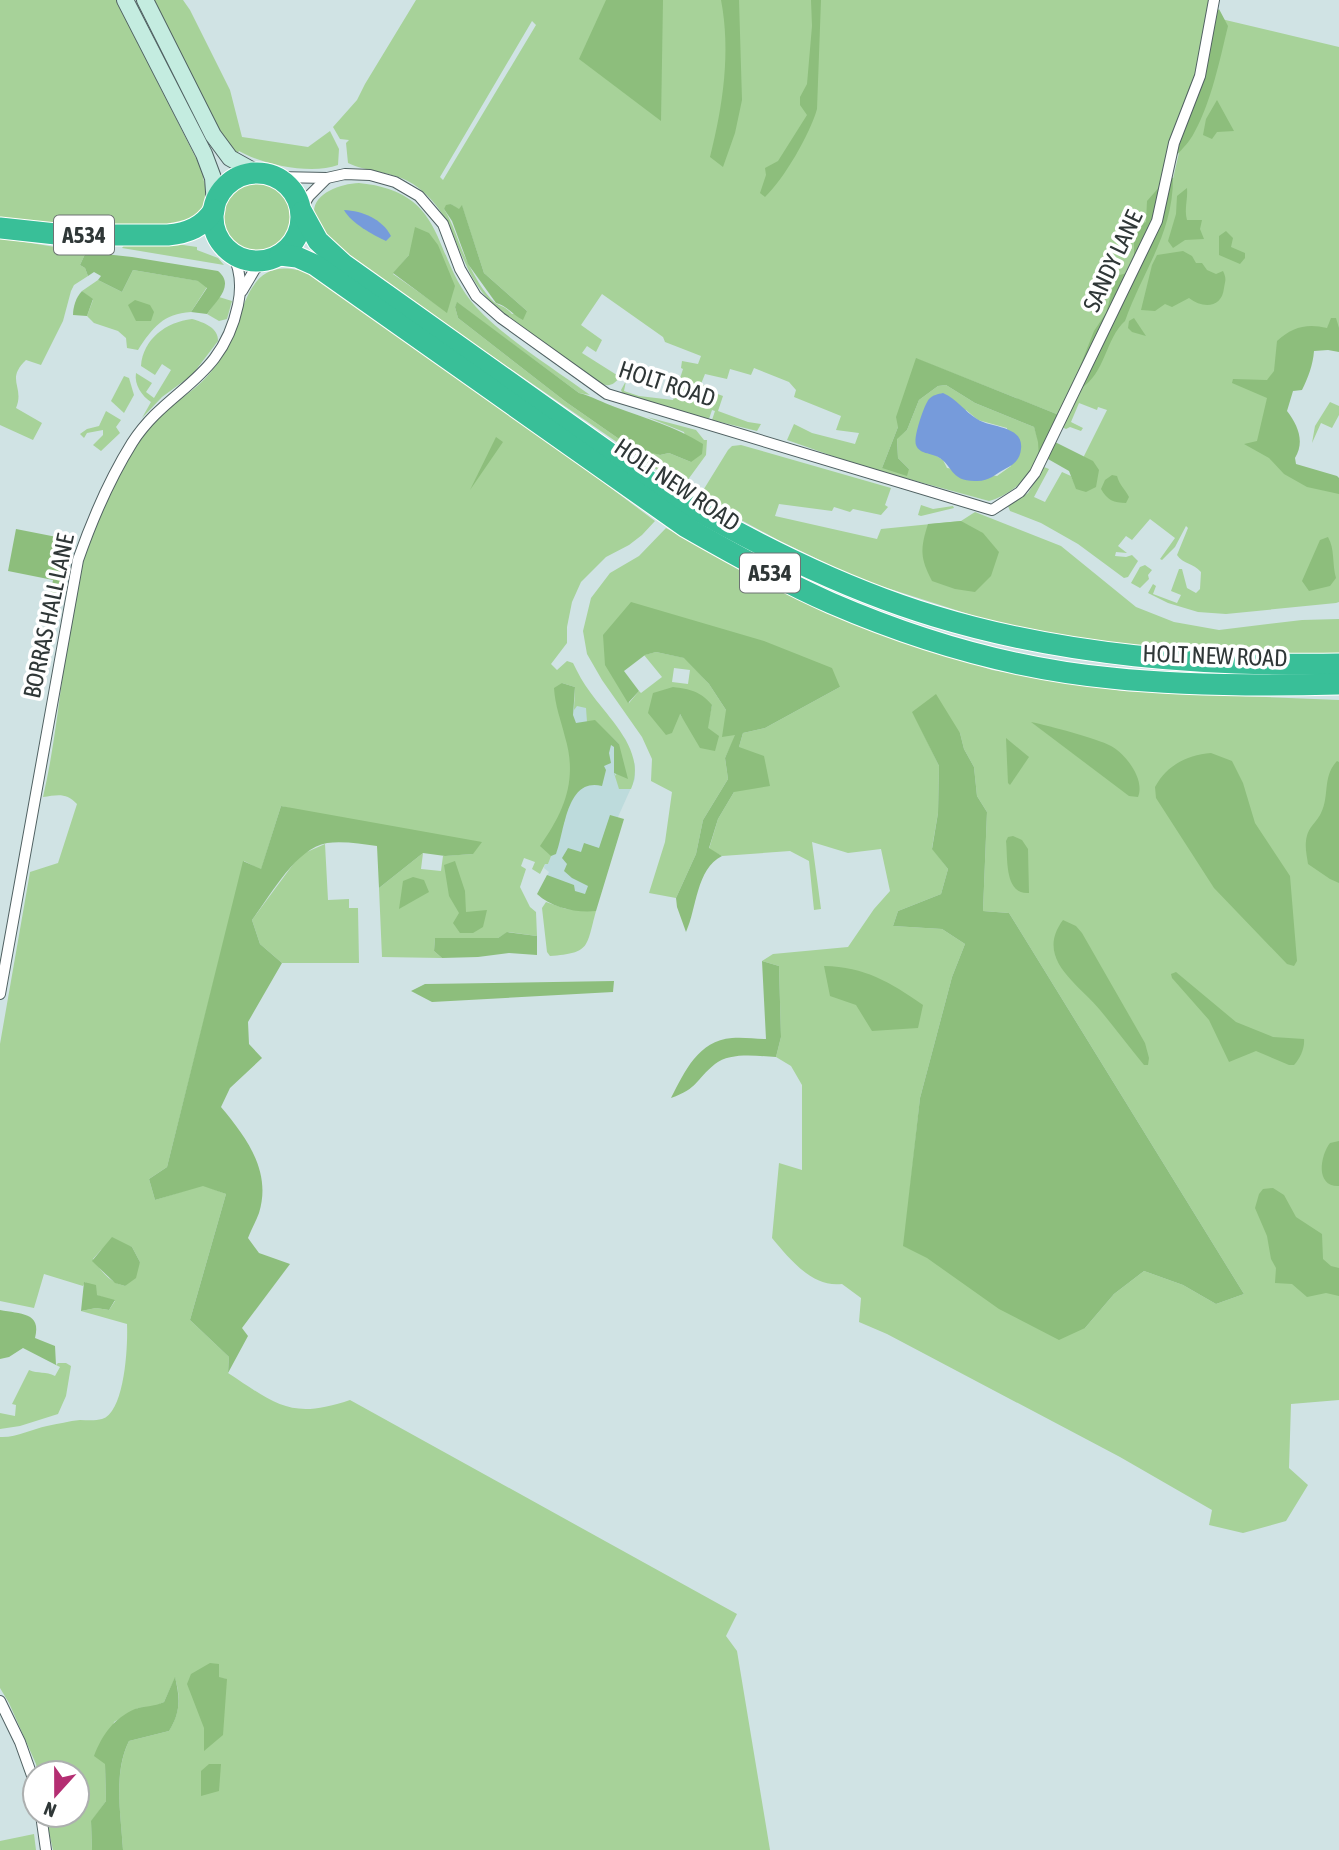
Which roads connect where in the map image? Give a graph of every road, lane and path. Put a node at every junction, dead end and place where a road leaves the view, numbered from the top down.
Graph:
1 (125, 0) edge
2 (145, 0) edge
3 (1214, 0) edge
4 (267, 175) junction
5 (327, 178) junction
6 (214, 207) junction
7 (301, 211) junction
8 (0, 228) edge
9 (168, 235) junction
10 (231, 252) junction
11 (274, 258) junction
12 (241, 293) junction
13 (992, 510) joint
14 (1339, 664) edge
15 (1339, 684) edge
16 (0, 994) edge
17 (0, 1701) edge
18 (26, 1759) edge
19 (43, 1829) edge
20 (46, 1850) edge

1 - 6 street
2 - 4 street
3 - 13 street, SANDY LANE
4 - 5 street, HOLT ROAD
4 - 6 highway
4 - 7 highway
5 - 7 street
5 - 13 street, HOLT ROAD
6 - 9 highway, A534
6 - 10 highway
7 - 11 highway
7 - 14 highway, HOLT NEW ROAD / A534
8 - 9 highway, A534
9 - 10 highway, A534
10 - 11 highway
10 - 12 street, BORRAS HALL LANE
11 - 12 street, BORRAS HALL LANE
11 - 15 highway, HOLT NEW ROAD / A534
12 - 16 street, BORRAS HALL LANE
17 - 18 street
19 - 20 street

